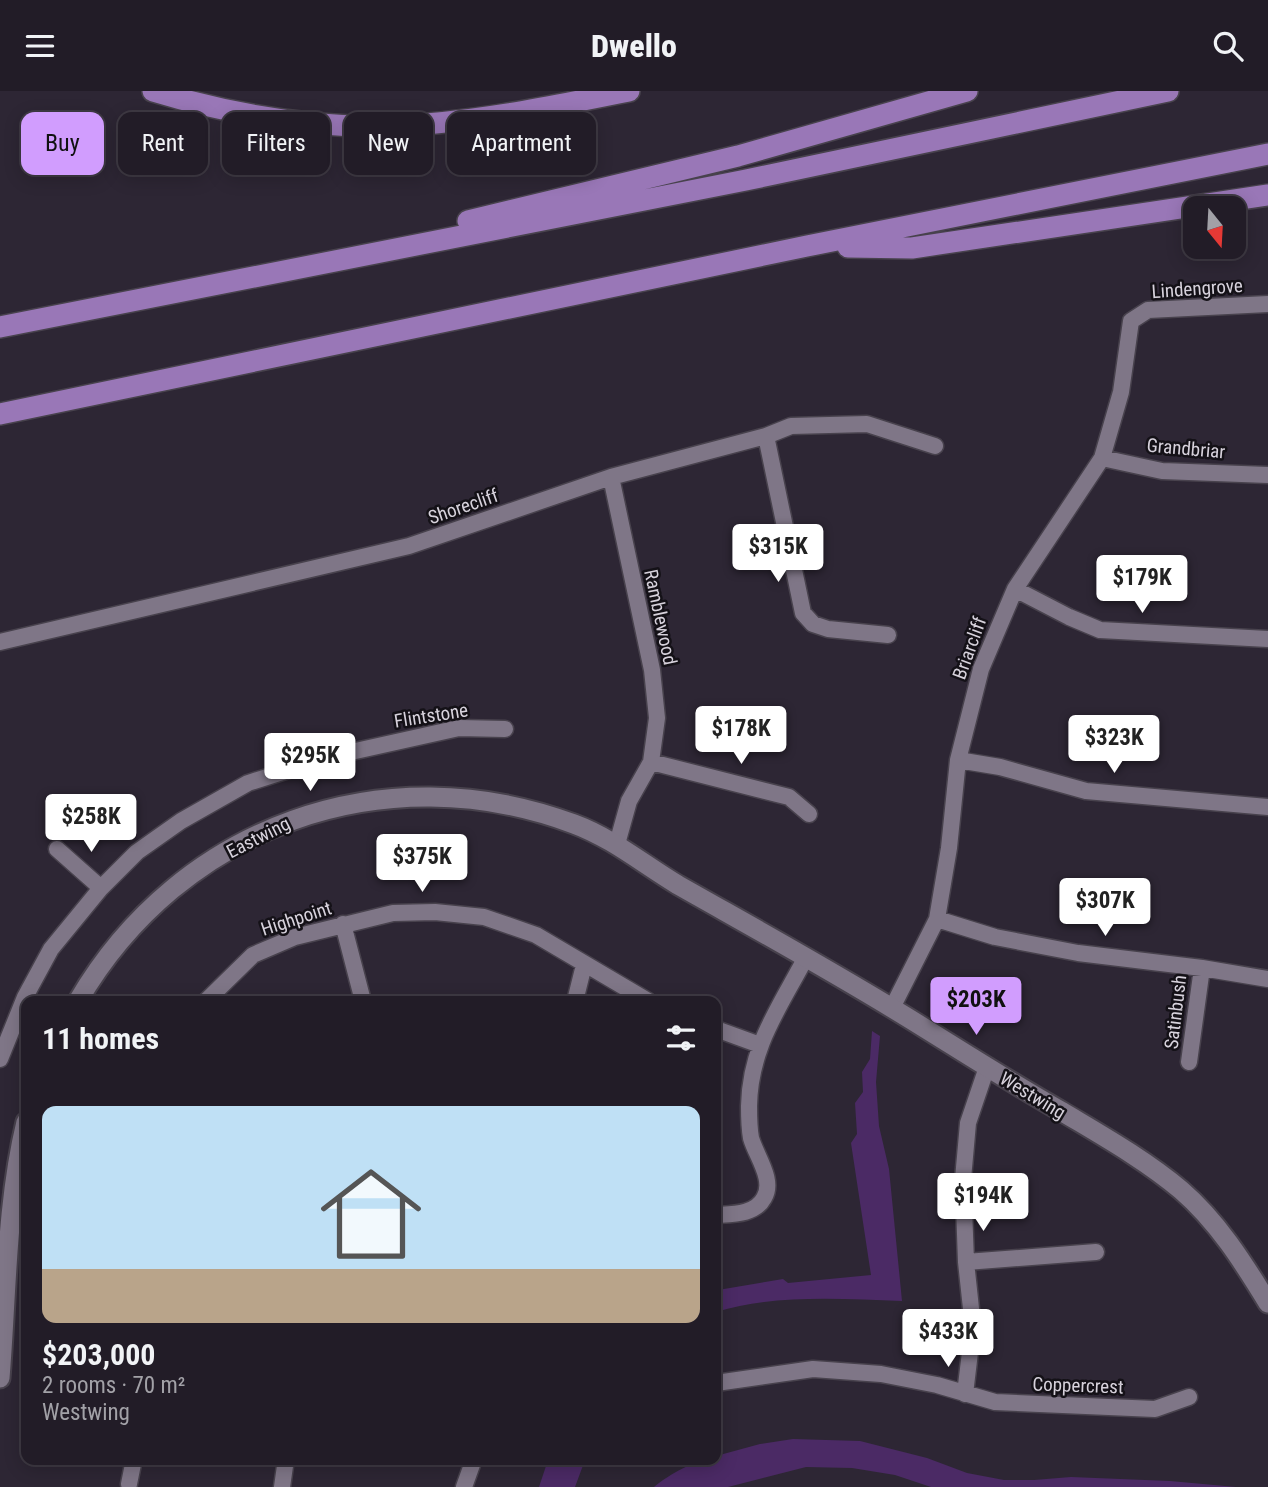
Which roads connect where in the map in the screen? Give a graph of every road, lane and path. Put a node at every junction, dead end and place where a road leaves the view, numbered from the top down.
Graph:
1 (153, 91) edge
2 (629, 91) edge
3 (967, 91) edge
4 (1168, 91) edge
5 (1268, 154) edge
6 (1268, 195) edge
7 (807, 246) junction
8 (157, 297) junction
9 (1268, 304) edge
10 (1130, 321) joint
11 (0, 327) edge
12 (0, 414) edge
13 (766, 436) junction
14 (935, 446) dead end
15 (1102, 458) junction
16 (1268, 475) edge
17 (611, 477) junction
18 (1015, 589) junction
19 (888, 635) dead end
20 (1268, 639) edge
21 (0, 642) edge
22 (506, 729) dead end
23 (958, 759) junction
24 (651, 762) junction
25 (1268, 807) edge
26 (809, 814) dead end
27 (617, 844) junction
28 (57, 849) dead end
29 (101, 888) junction
30 (937, 919) junction
31 (343, 924) junction
32 (806, 957) junction
33 (584, 965) junction
34 (1202, 968) junction
35 (1268, 979) edge
36 (26, 996) edge
37 (82, 996) edge
38 (211, 996) edge
39 (362, 996) edge
40 (576, 996) edge
41 (639, 996) edge
42 (21, 1007) edge
43 (892, 1007) junction
44 (721, 1032) edge
45 (760, 1045) junction
46 (0, 1059) edge
47 (1189, 1062) dead end
48 (986, 1067) junction
49 (21, 1143) edge
50 (6, 1200) edge
51 (721, 1215) edge
52 (1096, 1252) dead end
53 (966, 1262) junction
54 (1268, 1303) edge
55 (0, 1378) edge
56 (721, 1382) edge
57 (965, 1394) junction
58 (1189, 1397) dead end
59 (133, 1465) edge
60 (285, 1465) edge
61 (472, 1465) edge
62 (129, 1484) dead end
63 (282, 1487) edge
64 (464, 1487) edge

1 - 2 highway
3 - 8 highway
4 - 8 highway
5 - 7 highway
6 - 7 highway
7 - 12 highway
8 - 11 highway
9 - 10 street, Lindengrove
10 - 15 street, Briarcliff
13 - 14 street, Shorecliff
13 - 17 street, Shorecliff
13 - 19 street
15 - 16 street, Grandbriar
15 - 18 street, Briarcliff
17 - 21 street, Shorecliff
17 - 24 street, Ramblewood
18 - 20 street
18 - 23 street, Briarcliff
22 - 29 street, Flintstone
23 - 25 street
23 - 30 street, Briarcliff
24 - 26 street
24 - 27 street, Ramblewood
27 - 32 street, Westwing
27 - 37 street, Eastwing
28 - 29 street
29 - 36 street, Flintstone
30 - 34 street
30 - 43 street, Briarcliff
31 - 33 street, Highpoint
31 - 38 street, Highpoint
31 - 39 street
32 - 43 street, Westwing
32 - 45 street
33 - 40 street
33 - 41 street, Highpoint
34 - 35 street
34 - 47 street, Satinbush
42 - 46 street, Flintstone
43 - 48 street, Westwing
44 - 45 street
45 - 51 street
48 - 53 street
48 - 54 street, Westwing
49 - 50 street
50 - 55 street
52 - 53 street
53 - 57 street
56 - 57 street, Coppercrest
57 - 58 street, Coppercrest
59 - 62 street
60 - 63 street
61 - 64 street

